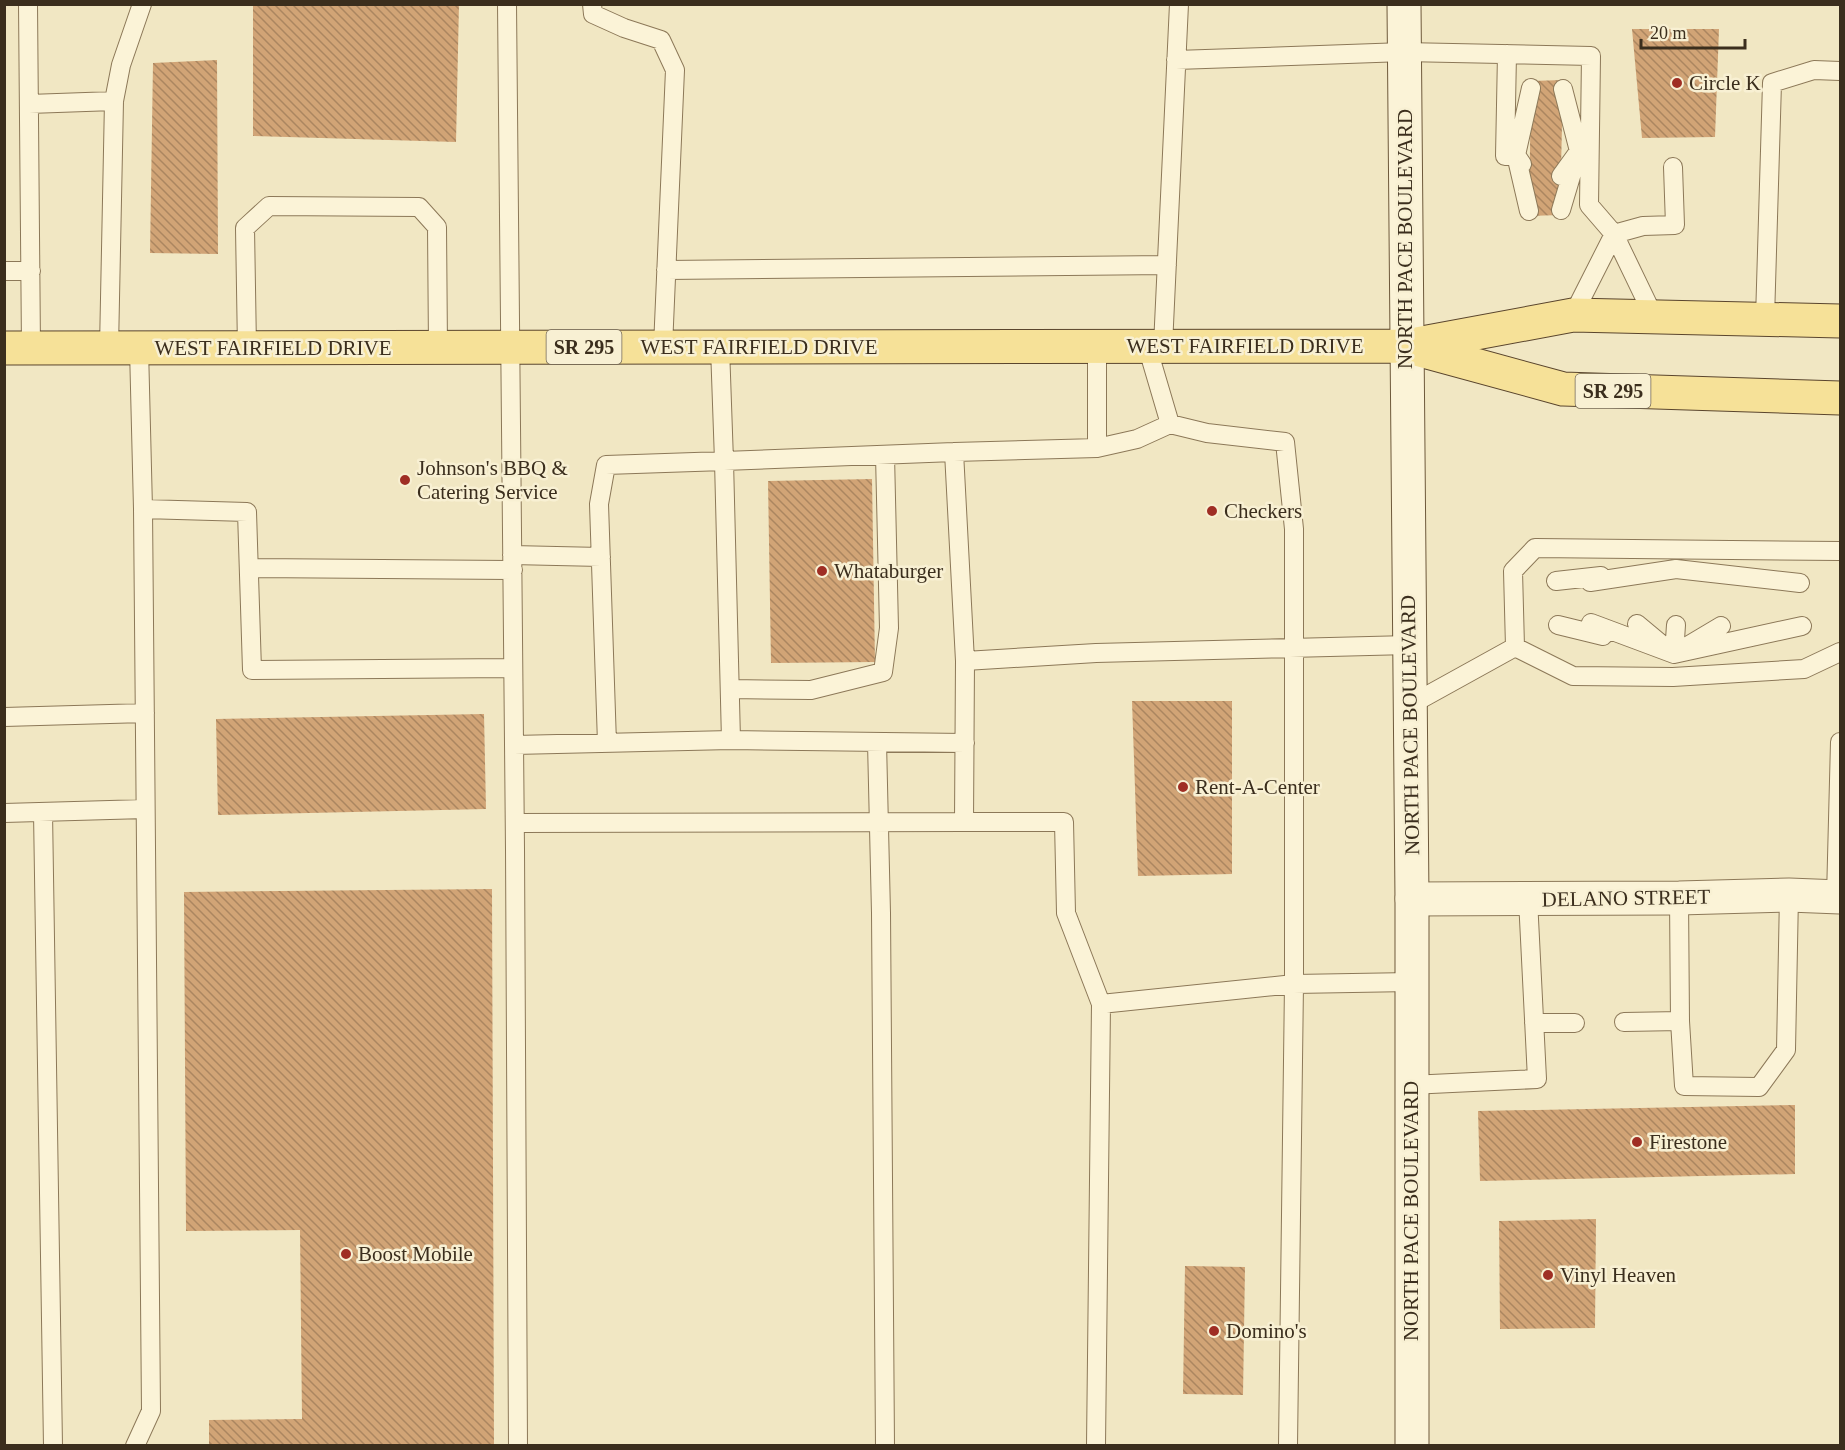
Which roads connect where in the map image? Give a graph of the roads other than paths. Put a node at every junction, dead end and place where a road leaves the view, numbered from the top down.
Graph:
1 (28, 4) edge
2 (142, 4) edge
3 (507, 4) edge
4 (592, 4) edge
5 (1179, 4) edge
6 (1404, 4) edge
7 (1404, 52) junction
8 (1507, 54) junction
9 (1176, 60) junction
10 (1840, 71) edge
11 (1531, 88) dead end
12 (1563, 89) dead end
13 (114, 101) junction
14 (29, 104) junction
15 (1530, 126) dead end
16 (1562, 126) dead end
17 (1585, 151) junction
18 (1516, 155) junction
19 (1673, 167) dead end
20 (1530, 175) dead end
21 (1561, 176) dead end
22 (1561, 210) dead end
23 (1529, 211) dead end
24 (1614, 234) junction
25 (1167, 265) junction
26 (666, 270) junction
27 (4, 271) edge
28 (30, 271) junction
29 (1573, 315) junction
30 (1654, 317) junction
31 (1765, 319) junction
32 (1840, 321) edge
33 (1097, 346) junction
34 (1155, 346) junction
35 (1406, 346) junction
36 (438, 347) junction
37 (510, 347) junction
38 (663, 347) junction
39 (720, 347) junction
40 (18, 348) edge
41 (124, 348) junction
42 (247, 348) junction
43 (1836, 403) edge
44 (1170, 424) junction
45 (1096, 448) junction
46 (954, 452) junction
47 (885, 455) junction
48 (724, 461) junction
49 (143, 509) junction
50 (1676, 549) junction
51 (1840, 551) edge
52 (601, 557) junction
53 (513, 562) junction
54 (249, 568) junction
55 (1676, 575) junction
56 (1556, 580) dead end
57 (1590, 582) dead end
58 (1637, 582) dead end
59 (1719, 583) dead end
60 (1800, 583) dead end
61 (1764, 584) dead end
62 (1591, 623) dead end
63 (1636, 624) dead end
64 (1558, 625) dead end
65 (1676, 625) dead end
66 (1764, 625) dead end
67 (1721, 626) dead end
68 (1802, 626) dead end
69 (1409, 645) junction
70 (1515, 647) junction
71 (1294, 648) junction
72 (1840, 652) edge
73 (1674, 654) junction
74 (965, 661) junction
75 (513, 668) junction
76 (1673, 677) junction
77 (730, 689) junction
78 (1410, 705) junction
79 (145, 713) junction
80 (4, 717) edge
81 (731, 740) junction
82 (877, 742) junction
83 (1840, 742) edge
84 (607, 743) junction
85 (964, 743) junction
86 (514, 745) junction
87 (146, 809) junction
88 (43, 812) junction
89 (4, 813) edge
90 (878, 822) junction
91 (964, 822) junction
92 (515, 823) junction
93 (1789, 895) junction
94 (1838, 897) edge
95 (1528, 898) junction
96 (1679, 898) junction
97 (1412, 899) junction
98 (1411, 982) junction
99 (1294, 984) junction
100 (1101, 1004) junction
101 (1680, 1021) junction
102 (1624, 1022) dead end
103 (1534, 1023) junction
104 (1575, 1023) dead end
105 (1410, 1085) junction
106 (53, 1446) edge
107 (135, 1446) edge
108 (518, 1446) edge
109 (885, 1446) edge
110 (1096, 1446) edge
111 (1288, 1446) edge
112 (1412, 1446) edge

1 - 14 lane
2 - 13 lane
3 - 37 lane
4 - 26 lane
5 - 9 lane
6 - 7 main road, NORTH PACE BOULEVARD
7 - 8 lane
7 - 9 lane
7 - 35 main road, NORTH PACE BOULEVARD
8 - 17 lane
8 - 18 lane
9 - 25 lane
10 - 31 lane
11 - 18 lane
12 - 17 lane
13 - 14 lane
13 - 41 lane
14 - 28 lane
15 - 18 lane
16 - 17 lane
17 - 21 lane
17 - 22 lane
17 - 24 lane
18 - 20 lane
18 - 23 lane
19 - 24 lane
24 - 29 lane
24 - 30 lane
25 - 26 lane
25 - 34 lane
26 - 38 lane
27 - 28 lane
28 - 40 lane
29 - 30 main road, WEST FAIRFIELD DRIVE / SR 295
29 - 35 main road, WEST FAIRFIELD DRIVE / SR 295
30 - 31 main road, WEST FAIRFIELD DRIVE / SR 295
31 - 32 main road, WEST FAIRFIELD DRIVE / SR 295
33 - 34 main road, WEST FAIRFIELD DRIVE / SR 295
33 - 39 main road, WEST FAIRFIELD DRIVE / SR 295
33 - 45 lane
34 - 35 main road, WEST FAIRFIELD DRIVE / SR 295
34 - 44 lane
35 - 43 main road, WEST FAIRFIELD DRIVE / SR 295
35 - 69 main road, NORTH PACE BOULEVARD
36 - 37 main road, WEST FAIRFIELD DRIVE / SR 295
36 - 42 main road, WEST FAIRFIELD DRIVE / SR 295
36 - 42 lane
37 - 38 main road, WEST FAIRFIELD DRIVE / SR 295
37 - 53 lane
38 - 39 main road, WEST FAIRFIELD DRIVE / SR 295
39 - 48 lane
40 - 41 main road, WEST FAIRFIELD DRIVE / SR 295
41 - 42 main road, WEST FAIRFIELD DRIVE / SR 295
41 - 49 lane
44 - 45 lane
44 - 71 lane
45 - 46 lane
46 - 47 lane
46 - 74 lane
47 - 48 lane
47 - 77 lane
48 - 52 lane
48 - 77 lane
49 - 54 lane
49 - 79 lane
50 - 51 lane
50 - 55 lane
50 - 70 lane
52 - 53 lane
52 - 84 lane
53 - 54 lane
53 - 75 lane
54 - 75 lane
55 - 56 lane
55 - 57 lane
55 - 58 lane
55 - 59 lane
55 - 60 lane
55 - 61 lane
62 - 73 lane
63 - 73 lane
64 - 73 lane
65 - 73 lane
66 - 73 lane
67 - 73 lane
68 - 73 lane
69 - 71 lane
69 - 78 main road, NORTH PACE BOULEVARD
70 - 76 lane
70 - 78 lane
71 - 74 lane
71 - 99 lane
72 - 76 lane
73 - 76 lane
74 - 85 lane
75 - 86 lane
77 - 81 lane
78 - 97 main road, NORTH PACE BOULEVARD
79 - 80 lane
79 - 87 lane
81 - 82 lane
81 - 84 lane
82 - 85 lane
82 - 90 lane
83 - 94 lane
84 - 86 lane
85 - 91 lane
86 - 92 lane
87 - 88 lane
87 - 107 lane
88 - 89 lane
88 - 106 lane
90 - 91 lane
90 - 92 lane
90 - 109 lane
91 - 100 lane
92 - 108 lane
93 - 94 main road, DELANO STREET
93 - 96 main road, DELANO STREET
93 - 101 lane
95 - 96 main road, DELANO STREET
95 - 97 main road, DELANO STREET
95 - 103 lane
96 - 101 lane
97 - 98 main road, NORTH PACE BOULEVARD
98 - 99 lane
98 - 105 main road, NORTH PACE BOULEVARD
99 - 100 lane
99 - 111 lane
100 - 110 lane
101 - 102 lane
103 - 104 lane
103 - 105 lane
105 - 112 main road, NORTH PACE BOULEVARD

